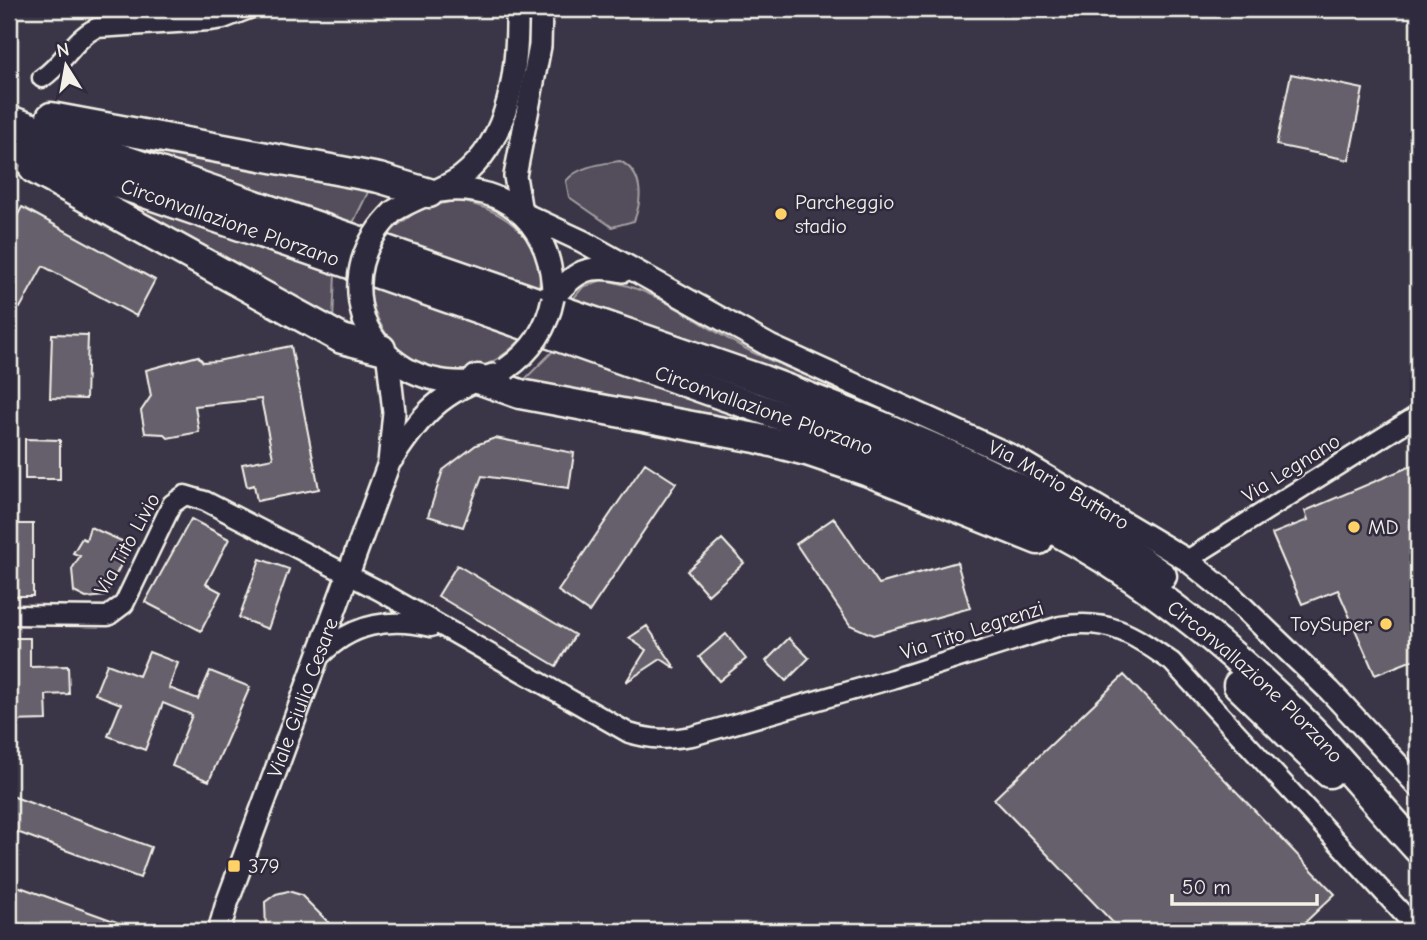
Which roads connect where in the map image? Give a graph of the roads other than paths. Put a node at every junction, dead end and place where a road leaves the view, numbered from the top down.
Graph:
1 (249, 9) edge
2 (517, 9) edge
3 (541, 9) edge
4 (42, 78) dead end
5 (9, 110) edge
6 (9, 120) edge
7 (9, 146) edge
8 (9, 158) edge
9 (432, 192) junction
10 (522, 213) junction
11 (639, 274) junction
12 (552, 302) junction
13 (384, 354) junction
14 (474, 381) junction
15 (1418, 415) edge
16 (389, 464) junction
17 (1187, 560) junction
18 (349, 575) junction
19 (9, 615) edge
20 (447, 632) junction
21 (320, 656) junction
22 (1418, 786) edge
23 (1383, 811) junction
24 (1418, 822) edge
25 (1418, 849) edge
26 (1418, 930) edge
27 (219, 931) edge

1 - 4 street
2 - 9 street, Viale Giulio Cesare
3 - 10 street, Viale Giulio Cesare
5 - 9 highway
6 - 12 highway, Circonvallazione Plorzano
7 - 23 highway, Circonvallazione Plorzano
8 - 13 highway
9 - 10 street, Viale Giulio Cesare
9 - 13 street, Viale Giulio Cesare, bridge
10 - 11 street, Via Mario Buttaro
10 - 12 street, Viale Giulio Cesare
11 - 12 street, Via Mario Buttaro
11 - 17 street, Via Mario Buttaro
12 - 14 street, Viale Giulio Cesare, bridge
12 - 24 highway, Circonvallazione Plorzano
13 - 14 street, Viale Giulio Cesare
13 - 16 street, Viale Giulio Cesare
14 - 16 street, Viale Giulio Cesare
14 - 23 highway
15 - 17 street, Via Legnano
16 - 18 street, Viale Giulio Cesare
17 - 22 street, Via Mario Buttaro
18 - 19 street, Via Tito Livio
18 - 20 street, Via Tito Legrenzi
18 - 21 street, Viale Giulio Cesare
20 - 21 street, Via Tito Legrenzi
20 - 26 street, Via Tito Legrenzi
21 - 27 street, Viale Giulio Cesare
23 - 25 highway, Circonvallazione Plorzano

